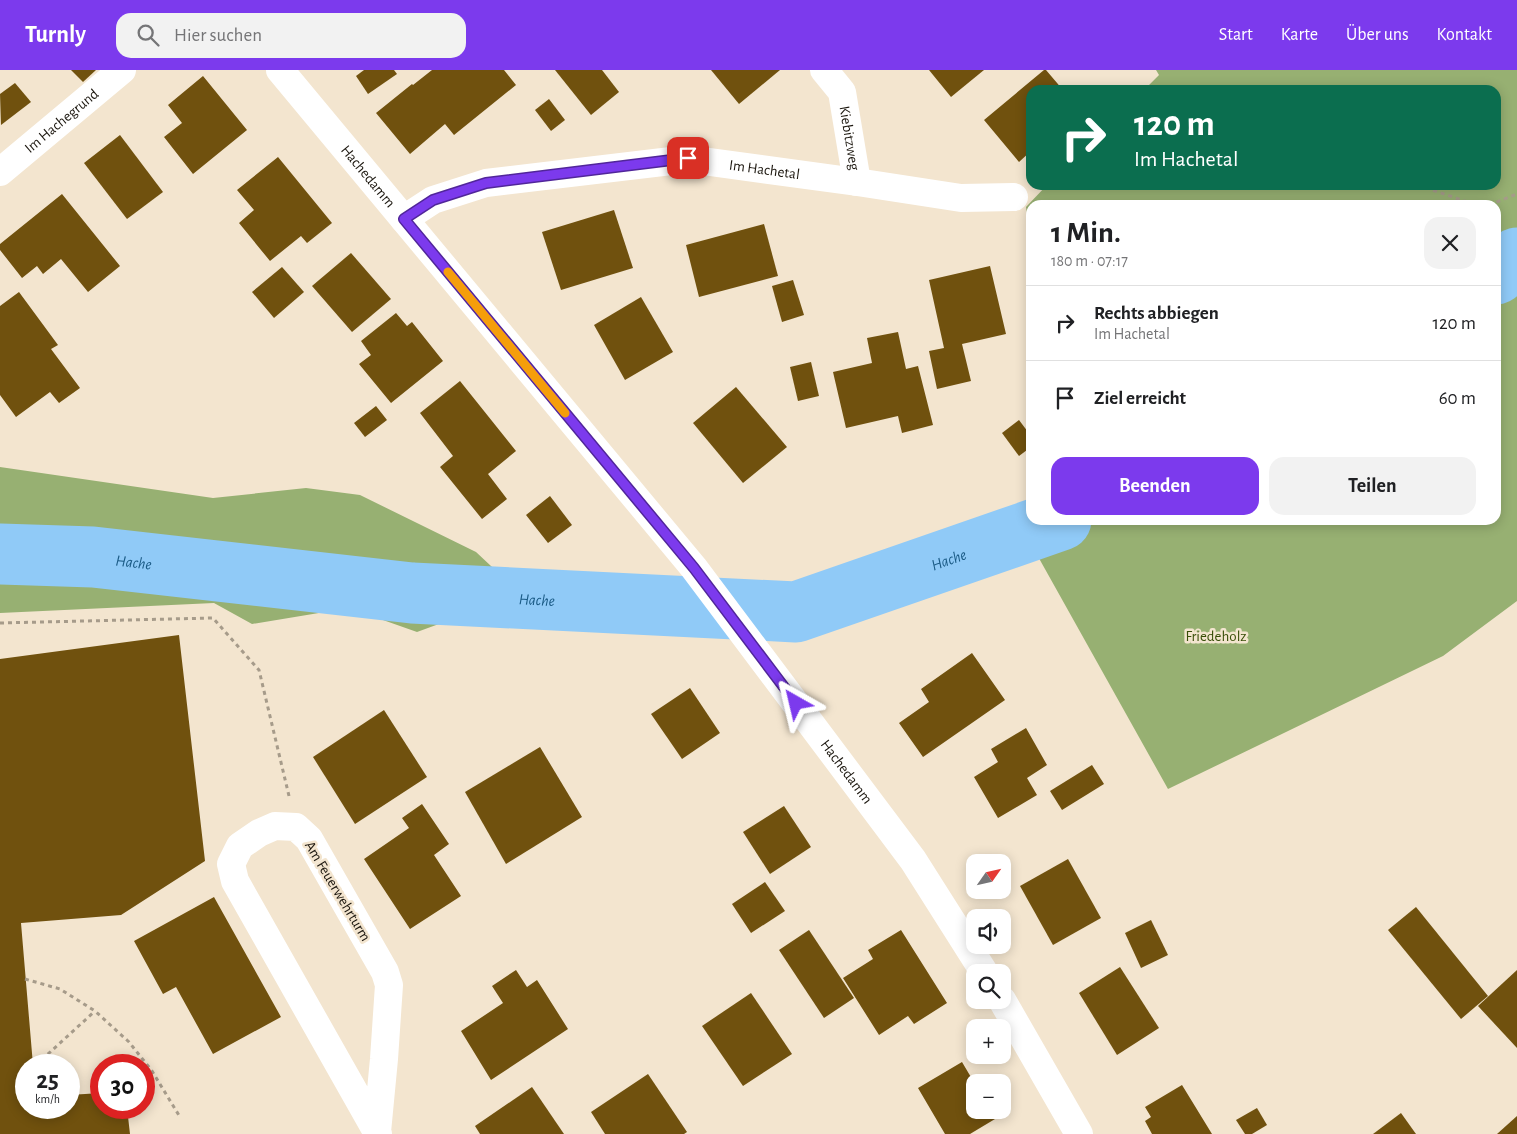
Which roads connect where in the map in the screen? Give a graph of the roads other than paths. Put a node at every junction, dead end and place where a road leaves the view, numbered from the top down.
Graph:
1 (122, 70) edge
2 (280, 70) edge
3 (824, 70) edge
4 (0, 172) edge
5 (857, 182) junction
6 (1014, 197) dead end
7 (404, 219) junction
8 (979, 964) edge
9 (1007, 1009) edge
10 (378, 1133) edge
11 (1079, 1134) edge

1 - 4 street, Im Hachegrund
2 - 7 street, Hachedamm
3 - 5 street, Kiebitzweg
5 - 6 street, Im Hachetal
5 - 7 street, Im Hachetal
7 - 8 street, Hachedamm
9 - 11 street
10 - 10 street, Am Feuerwehrturm

